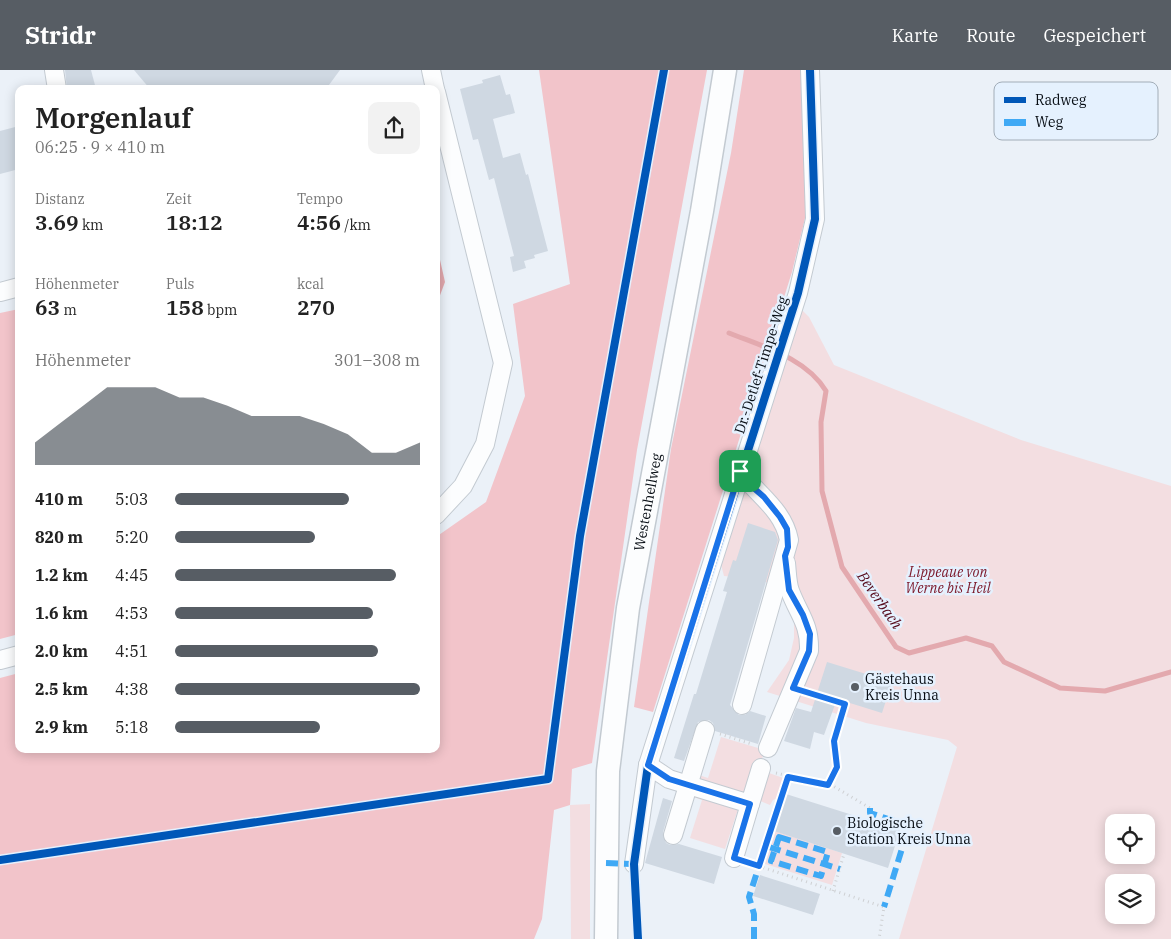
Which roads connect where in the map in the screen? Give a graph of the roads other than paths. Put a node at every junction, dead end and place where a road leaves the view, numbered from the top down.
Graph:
1 (54, 70) edge
2 (431, 70) edge
3 (725, 70) edge
4 (810, 70) edge
5 (56, 85) edge
6 (435, 85) edge
7 (440, 106) edge
8 (15, 289) edge
9 (0, 292) edge
10 (740, 471) junction
11 (440, 511) edge
12 (785, 556) junction
13 (15, 656) edge
14 (0, 660) edge
15 (742, 705) dead end
16 (705, 730) road end
17 (768, 748) road end
18 (648, 765) junction
19 (761, 768) road end
20 (688, 784) junction
21 (750, 804) junction
22 (673, 835) dead end
23 (734, 858) road end
24 (634, 864) dead end
25 (606, 939) edge

1 - 5 lane
2 - 6 lane
3 - 25 main road, Westenhellweg
4 - 10 lane, Dr.-Detlef-Timpe-Weg
7 - 11 lane
8 - 9 lane
10 - 12 lane
10 - 18 lane, Dr.-Detlef-Timpe-Weg
12 - 15 lane
12 - 17 lane
13 - 14 lane
16 - 20 lane
18 - 20 lane
18 - 24 lane, Dr.-Detlef-Timpe-Weg
19 - 21 lane
20 - 21 lane
20 - 22 lane
21 - 23 lane

